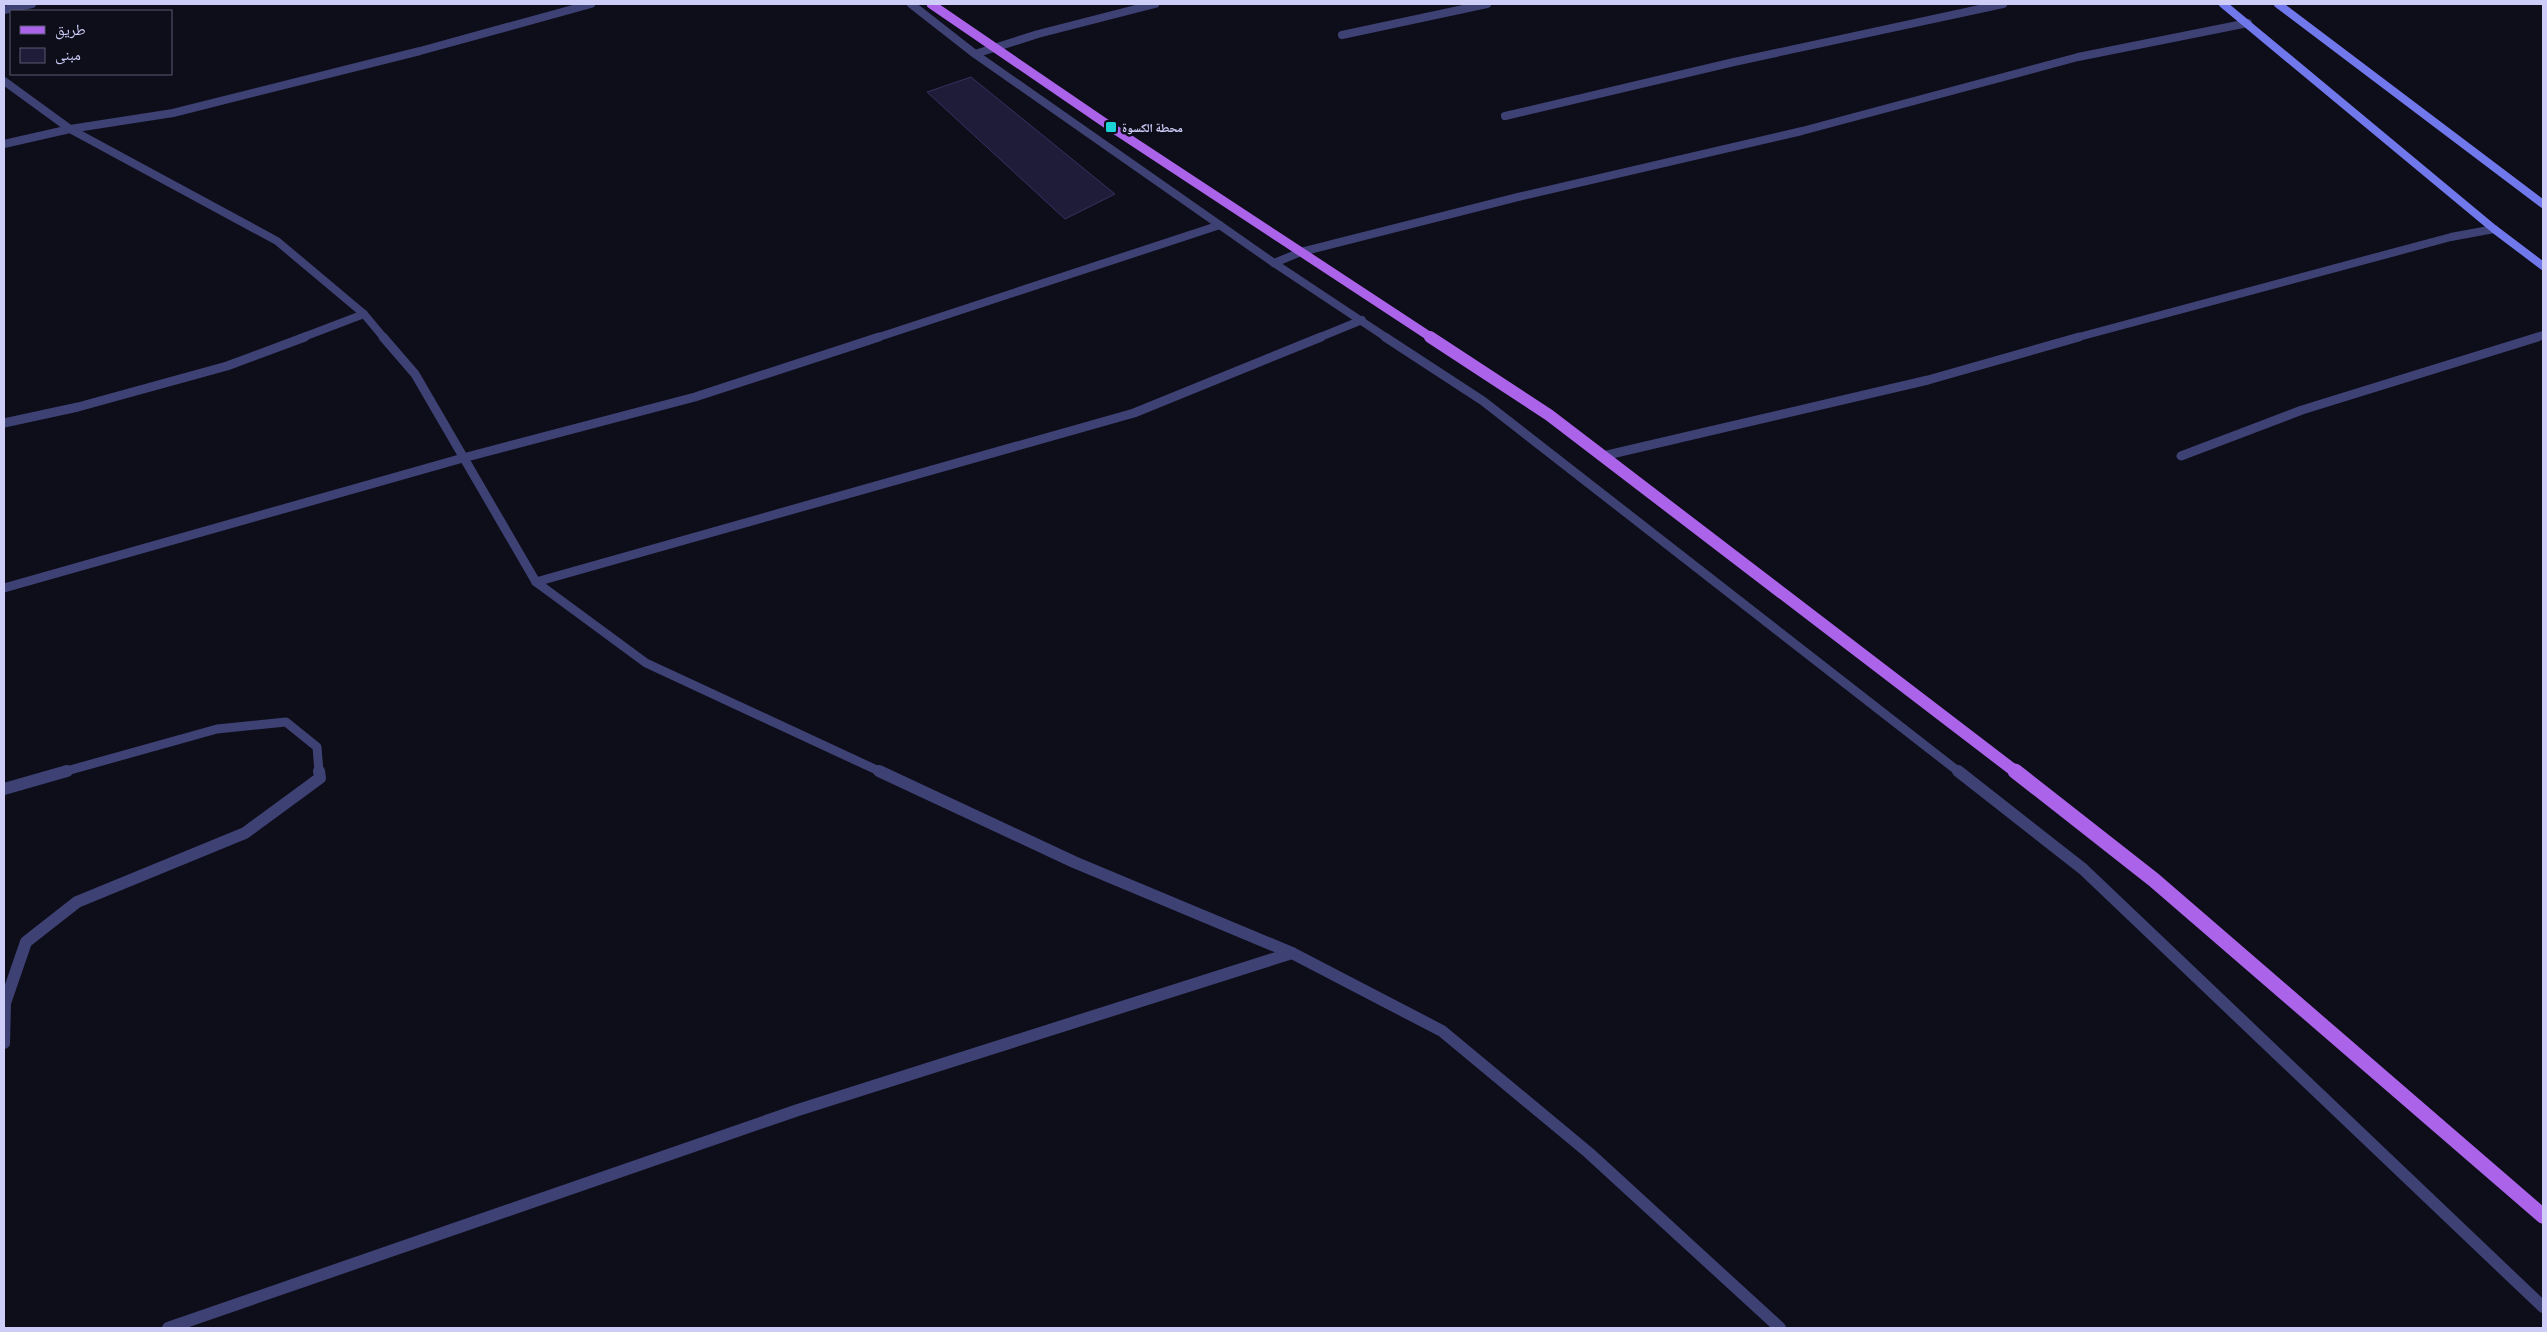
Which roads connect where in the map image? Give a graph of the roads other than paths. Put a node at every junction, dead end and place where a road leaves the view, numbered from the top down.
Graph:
1 (32, 4) edge
2 (591, 4) edge
3 (910, 4) edge
4 (931, 4) edge
5 (1154, 4) edge
6 (1488, 4) edge
7 (2003, 4) edge
8 (2223, 4) edge
9 (2278, 4) edge
10 (4, 10) edge
11 (2248, 23) junction
12 (1342, 35) dead end
13 (993, 47) junction
14 (975, 54) junction
15 (4, 82) edge
16 (1505, 116) dead end
17 (70, 128) junction
18 (4, 144) edge
19 (2543, 204) edge
20 (1220, 225) junction
21 (2494, 229) junction
22 (1301, 252) junction
23 (1274, 263) junction
24 (2543, 266) edge
25 (364, 314) junction
26 (1362, 320) junction
27 (2543, 335) edge
28 (4, 423) edge
29 (1603, 456) junction
30 (2181, 456) dead end
31 (463, 458) junction
32 (536, 582) junction
33 (4, 588) edge
34 (4, 789) edge
35 (1292, 953) junction
36 (4, 1043) edge
37 (2543, 1216) edge
38 (2543, 1307) edge
39 (168, 1328) edge
40 (1780, 1328) edge

1 - 10 street
2 - 17 street
3 - 14 street
4 - 13 main road
5 - 13 street
6 - 12 street
7 - 16 street
8 - 11 main road
9 - 19 main road
11 - 21 main road
11 - 22 street
13 - 14 street
13 - 22 main road
14 - 20 street
15 - 17 street
17 - 18 street
17 - 25 street
20 - 23 street
20 - 31 street
21 - 24 main road
21 - 29 street
22 - 23 street
22 - 29 main road
23 - 26 street
25 - 28 street
25 - 31 street
26 - 32 street
26 - 38 street
27 - 30 street
29 - 37 main road
31 - 32 street
31 - 33 street
32 - 35 street
34 - 36 street
35 - 39 street
35 - 40 street

